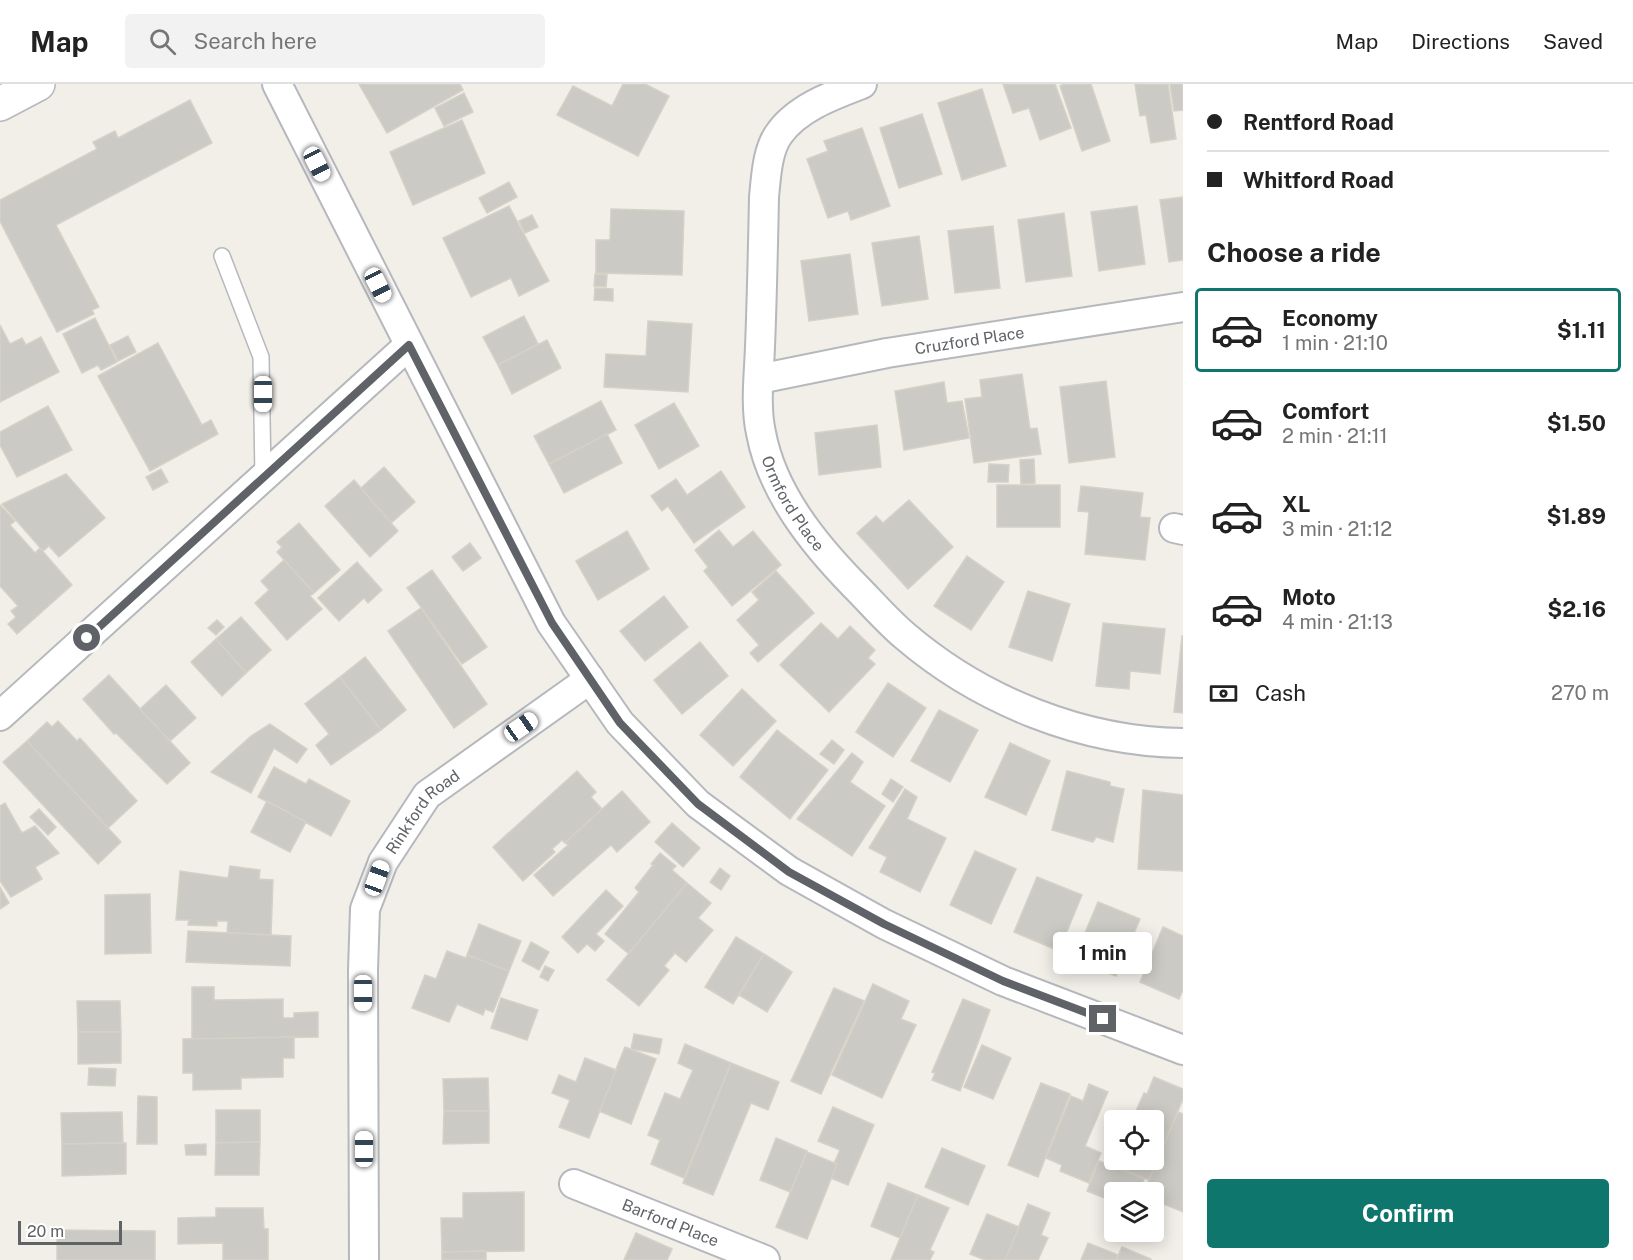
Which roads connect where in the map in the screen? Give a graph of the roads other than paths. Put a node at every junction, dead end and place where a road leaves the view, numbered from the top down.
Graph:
1 (38, 84) edge
2 (277, 84) edge
3 (862, 84) edge
4 (0, 104) edge
5 (222, 256) dead end
6 (1183, 307) edge
7 (409, 345) junction
8 (759, 379) junction
9 (263, 478) junction
10 (590, 679) junction
11 (0, 716) edge
12 (1183, 743) edge
13 (1183, 1050) edge
14 (574, 1184) dead end
15 (364, 1260) edge
16 (765, 1260) edge

1 - 4 street
2 - 7 street
3 - 8 street, Ormford Place
5 - 9 lane
6 - 8 street, Cruzford Place
7 - 9 street
7 - 10 street
8 - 12 street, Ormford Place
9 - 11 street
10 - 13 street
10 - 15 street, Rinkford Road
14 - 16 street, Barford Place

